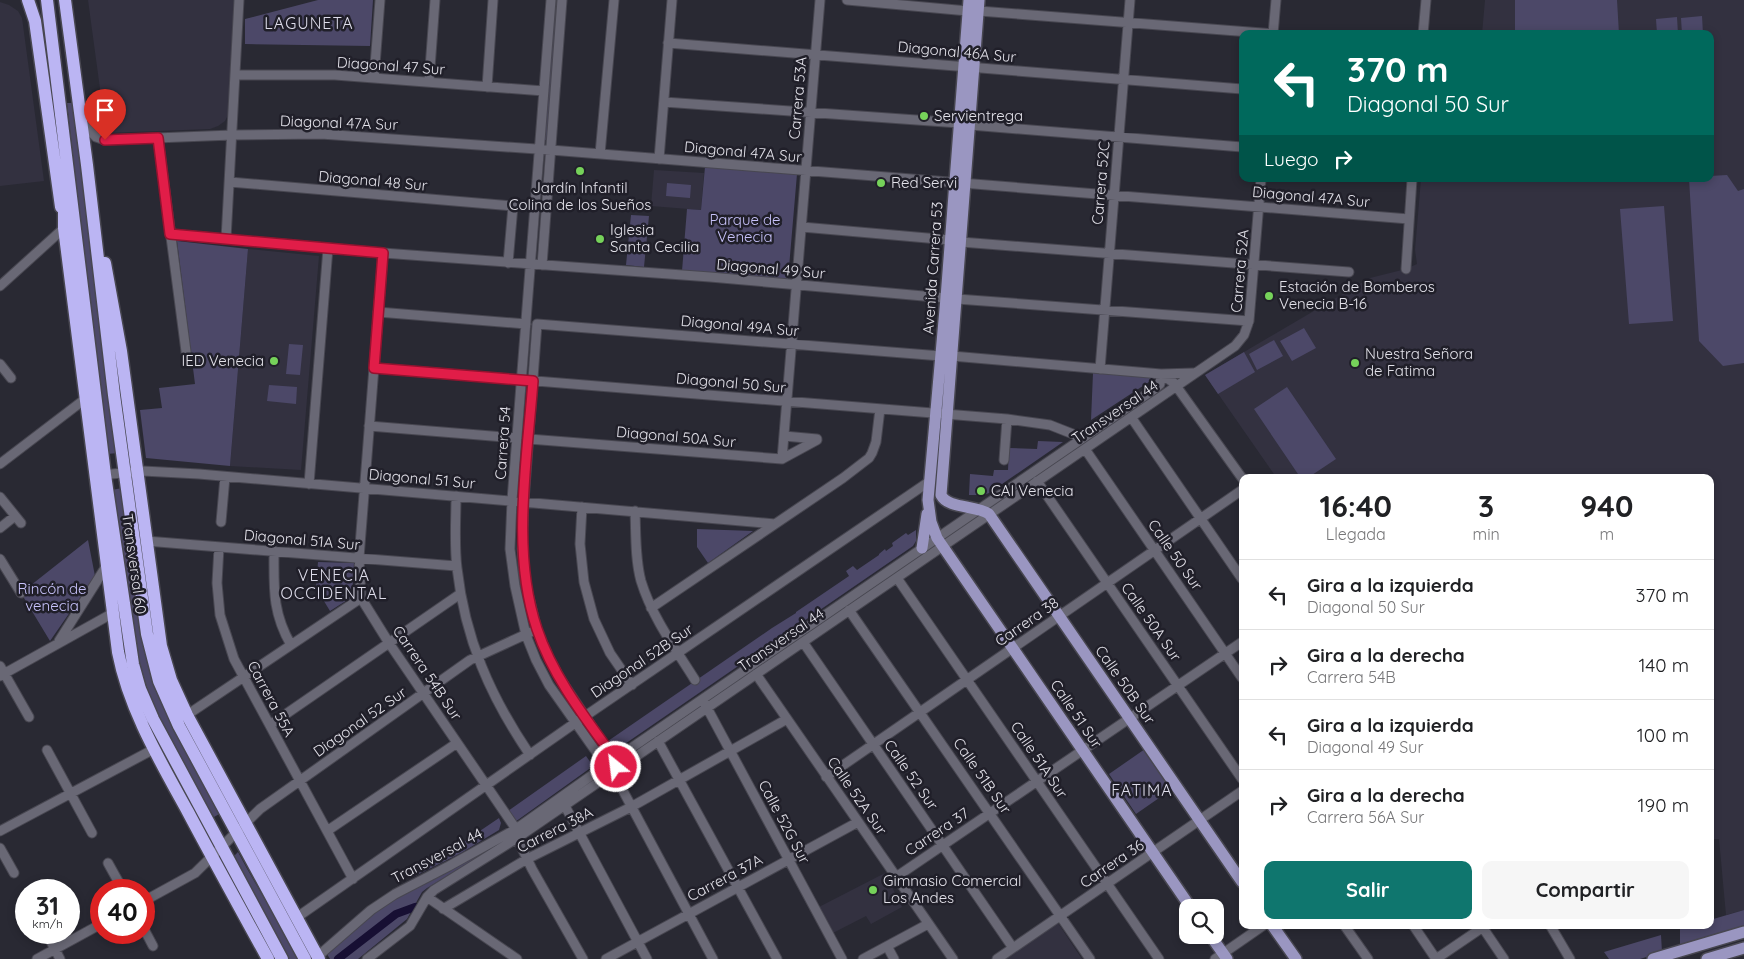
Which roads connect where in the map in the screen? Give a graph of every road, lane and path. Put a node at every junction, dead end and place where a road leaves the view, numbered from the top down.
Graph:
1 (28, 0) edge
2 (47, 0) edge
3 (65, 0) edge
4 (239, 0) edge
5 (380, 0) edge
6 (435, 0) edge
7 (493, 0) edge
8 (551, 0) edge
9 (562, 0) edge
10 (614, 0) edge
11 (672, 0) edge
12 (820, 0) edge
13 (846, 0) edge
14 (1130, 0) edge
15 (1276, 0) edge
16 (1426, 0) edge
17 (974, 5) edge
18 (1128, 22) junction
19 (1274, 30) edge
20 (1423, 30) edge
21 (1239, 31) edge
22 (549, 33) junction
23 (559, 43) junction
24 (668, 43) junction
25 (816, 55) junction
26 (969, 67) junction
27 (235, 75) junction
28 (374, 78) junction
29 (1124, 79) junction
30 (429, 82) junction
31 (487, 87) junction
32 (1239, 89) edge
33 (544, 91) junction
34 (664, 102) junction
35 (811, 113) junction
36 (81, 122) junction
37 (964, 124) junction
38 (232, 135) junction
39 (1119, 137) junction
40 (158, 138) junction
41 (64, 140) junction
42 (1239, 148) edge
43 (540, 150) junction
44 (551, 150) junction
45 (600, 154) junction
46 (659, 159) junction
47 (806, 171) junction
48 (230, 182) junction
49 (1261, 182) edge
50 (1412, 182) edge
51 (960, 183) junction
52 (1114, 196) junction
53 (1259, 207) junction
54 (1409, 219) junction
55 (802, 227) junction
56 (64, 228) junction
57 (170, 234) junction
58 (226, 239) junction
59 (956, 241) junction
60 (328, 248) junction
61 (383, 253) junction
62 (1109, 253) junction
63 (508, 263) junction
64 (531, 264) junction
65 (1254, 264) junction
66 (542, 265) junction
67 (1406, 269) dead end
68 (1349, 272) dead end
69 (797, 285) junction
70 (0, 286) edge
71 (82, 296) junction
72 (952, 299) junction
73 (1104, 310) junction
74 (378, 312) junction
75 (75, 315) junction
76 (1249, 321) junction
77 (526, 324) junction
78 (538, 324) joint
79 (792, 344) junction
80 (947, 356) junction
81 (1222, 356) joint
82 (187, 359) dead end
83 (0, 364) edge
84 (374, 368) junction
85 (1100, 369) junction
86 (1196, 373) junction
87 (1160, 374) junction
88 (11, 378) dead end
89 (522, 380) junction
90 (533, 381) junction
91 (1177, 386) junction
92 (86, 399) junction
93 (788, 401) junction
94 (880, 409) junction
95 (942, 414) junction
96 (1131, 417) junction
97 (1007, 419) junction
98 (369, 426) junction
99 (784, 436) junction
100 (517, 438) junction
101 (1083, 438) junction
102 (529, 439) junction
103 (1085, 449) junction
104 (782, 459) junction
105 (1004, 460) dead end
106 (0, 464) edge
107 (130, 472) junction
108 (1239, 474) edge
109 (100, 475) junction
110 (225, 477) junction
111 (1037, 481) junction
112 (930, 482) junction
113 (309, 484) junction
114 (364, 488) junction
115 (1239, 492) edge
116 (0, 496) edge
117 (456, 496) junction
118 (512, 500) junction
119 (928, 500) junction
120 (524, 501) junction
121 (582, 507) junction
122 (635, 511) junction
123 (985, 512) junction
124 (1201, 518) junction
125 (221, 522) dead end
126 (775, 524) junction
127 (0, 528) edge
128 (142, 539) junction
129 (114, 540) junction
130 (940, 542) junction
131 (219, 547) junction
132 (922, 548) junction
133 (1155, 550) junction
134 (274, 552) junction
135 (106, 558) junction
136 (359, 558) junction
137 (0, 559) edge
138 (456, 566) junction
139 (1239, 575) edge
140 (896, 578) junction
141 (1107, 583) junction
142 (21, 594) dead end
143 (460, 594) junction
144 (361, 598) junction
145 (651, 608) junction
146 (849, 610) junction
147 (113, 613) junction
148 (1059, 616) junction
149 (537, 630) junction
150 (526, 635) junction
151 (802, 642) junction
152 (58, 643) junction
153 (389, 643) junction
154 (1239, 644) edge
155 (291, 645) junction
156 (1013, 648) junction
157 (678, 653) junction
158 (1226, 653) junction
159 (477, 656) junction
160 (1, 672) edge
161 (1239, 673) edge
162 (756, 674) junction
163 (244, 677) junction
164 (695, 680) dead end
165 (967, 680) junction
166 (632, 685) junction
167 (1178, 686) junction
168 (424, 694) junction
169 (702, 699) junction
170 (707, 708) junction
171 (920, 712) junction
172 (187, 715) junction
173 (29, 717) dead end
174 (585, 717) junction
175 (1130, 718) junction
176 (786, 719) junction
177 (575, 723) junction
178 (270, 725) junction
179 (145, 730) junction
180 (163, 739) junction
181 (658, 741) junction
182 (457, 743) junction
183 (873, 744) junction
184 (154, 749) junction
185 (47, 750) dead end
186 (1083, 750) junction
187 (730, 752) junction
188 (530, 755) junction
189 (615, 759) junction
190 (197, 761) junction
191 (610, 770) junction
192 (1239, 774) edge
193 (220, 777) junction
194 (826, 777) junction
195 (680, 780) junction
196 (300, 781) junction
197 (1037, 782) junction
198 (486, 786) junction
199 (1239, 793) edge
200 (70, 794) junction
201 (565, 806) junction
202 (631, 807) junction
203 (990, 813) junction
204 (1200, 820) junction
205 (858, 822) junction
206 (245, 823) junction
207 (0, 831) edge
208 (327, 831) junction
209 (236, 832) junction
210 (92, 833) dead end
211 (579, 833) junction
212 (516, 834) junction
213 (942, 846) junction
214 (0, 848) edge
215 (217, 852) junction
216 (1153, 852) junction
217 (527, 859) junction
218 (788, 860) junction
219 (108, 863) dead end
220 (14, 873) dead end
221 (896, 877) junction
222 (1239, 878) edge
223 (116, 879) edge
224 (353, 879) junction
225 (276, 881) junction
226 (1107, 884) junction
227 (738, 887) junction
228 (155, 895) edge
229 (427, 897) junction
230 (1185, 899) edge
231 (236, 901) junction
232 (443, 909) junction
233 (688, 913) junction
234 (281, 915) junction
235 (1061, 916) junction
236 (296, 918) junction
237 (928, 924) junction
238 (1259, 929) edge
239 (1275, 929) edge
240 (1347, 929) edge
241 (1415, 929) edge
242 (1479, 929) edge
243 (1485, 929) edge
244 (1552, 929) edge
245 (90, 930) edge
246 (266, 931) junction
247 (1744, 932) edge
248 (638, 942) junction
249 (52, 944) edge
250 (1214, 944) edge
251 (887, 946) junction
252 (1013, 948) junction
253 (1744, 948) edge
254 (55, 949) junction
255 (1677, 952) junction
256 (1221, 957) edge
257 (314, 958) edge
258 (513, 958) edge
259 (37, 959) edge
260 (60, 959) edge
261 (268, 959) edge
262 (282, 959) edge
263 (367, 959) edge
264 (583, 959) edge
265 (606, 959) edge
266 (647, 959) edge
267 (713, 959) edge
268 (777, 959) edge
269 (842, 959) edge
270 (863, 959) edge
271 (894, 959) edge
272 (952, 959) edge
273 (997, 959) edge
274 (1090, 959) edge
275 (1159, 959) edge
276 (1296, 959) edge
277 (1368, 959) edge
278 (1436, 959) edge
279 (1504, 959) edge
280 (1570, 959) edge
281 (1653, 959) edge
282 (1688, 959) edge
283 (1707, 959) edge

1 - 56 highway
2 - 41 highway, Transversal 60
3 - 36 highway, Transversal 60
4 - 27 street
5 - 28 street
6 - 30 street
7 - 31 street
8 - 22 street, Carrera 54
9 - 23 street
10 - 45 street
11 - 24 street
12 - 25 street, Carrera 53A
13 - 17 street
14 - 18 street, Carrera 52C
15 - 19 street
16 - 20 street
17 - 18 street
17 - 26 main road, Avenida Carrera 53
18 - 21 street
18 - 29 street, Carrera 52C
22 - 23 street
22 - 33 street, Carrera 54
23 - 44 street
24 - 25 street, Diagonal 46A Sur
24 - 34 street
25 - 26 street, Diagonal 46A Sur
25 - 35 street, Carrera 53A
26 - 29 street, Diagonal 46A Sur
26 - 37 main road, Avenida Carrera 53
27 - 28 street, Diagonal 47 Sur
27 - 38 street
28 - 30 street, Diagonal 47 Sur
29 - 32 street, Diagonal 46A Sur
29 - 39 street, Carrera 52C
30 - 31 street, Diagonal 47 Sur
31 - 33 street, Diagonal 47 Sur
33 - 43 street, Carrera 54
34 - 35 street
34 - 46 street
35 - 37 street
35 - 47 street, Carrera 53A
36 - 40 street, Diagonal 47A Sur
36 - 107 highway, Transversal 60
37 - 39 street
37 - 51 main road, Avenida Carrera 53
38 - 40 street, Diagonal 47A Sur
38 - 43 street, Diagonal 47A Sur
38 - 48 street
39 - 42 street
39 - 52 street, Carrera 52C
40 - 57 street
41 - 56 highway, Transversal 60
41 - 71 highway, Transversal 60
43 - 44 street, Diagonal 47A Sur
43 - 64 street, Carrera 54
44 - 45 street, Diagonal 47A Sur
44 - 66 street
45 - 46 street, Diagonal 47A Sur
46 - 47 street, Diagonal 47A Sur
47 - 51 street, Diagonal 47A Sur
47 - 55 street, Carrera 53A
48 - 58 street
48 - 63 street, Diagonal 48 Sur
49 - 53 street, Carrera 52A
50 - 54 street
51 - 52 street, Diagonal 47A Sur
51 - 59 main road, Avenida Carrera 53
52 - 53 street, Diagonal 47A Sur
52 - 62 street, Carrera 52C
53 - 54 street, Diagonal 47A Sur
53 - 65 street, Carrera 52A
54 - 67 street
55 - 59 street
55 - 69 street, Carrera 53A
56 - 70 street
56 - 75 highway, Transversal 60
57 - 58 street, Diagonal 49 Sur
57 - 82 street
58 - 60 street, Diagonal 49 Sur
59 - 62 street
59 - 72 main road, Avenida Carrera 53
60 - 61 street, Diagonal 49 Sur
60 - 113 street
61 - 63 street, Diagonal 49 Sur
61 - 74 street, Carrera 54B Sur
62 - 65 street
62 - 73 street, Carrera 52C
63 - 64 street, Diagonal 49 Sur
64 - 66 street, Diagonal 49 Sur
64 - 77 street, Carrera 54
65 - 68 street
65 - 76 street, Carrera 52A
66 - 69 street, Diagonal 49 Sur
69 - 72 street, Diagonal 49 Sur
69 - 79 street, Carrera 53A
71 - 75 highway
71 - 109 highway, Transversal 60
72 - 73 street, Diagonal 49 Sur
72 - 80 main road, Avenida Carrera 53
73 - 76 street, Diagonal 49 Sur
73 - 85 street, Carrera 52C
74 - 77 street
74 - 84 street, Carrera 54B Sur
75 - 92 highway, Transversal 60
76 - 81 street, Carrera 52A
77 - 89 street, Carrera 54
78 - 79 street, Diagonal 49A Sur
78 - 90 street, Carrera 54
79 - 80 street, Diagonal 49A Sur
79 - 93 street, Carrera 53A
80 - 85 street, Diagonal 49A Sur
80 - 95 main road, Avenida Carrera 53
81 - 86 street, Transversal 44
83 - 88 street
84 - 89 street, Diagonal 50 Sur
84 - 98 street, Carrera 54B Sur
85 - 87 street, Diagonal 49A Sur
86 - 87 street, Diagonal 49A Sur
86 - 91 street, Transversal 44
87 - 91 street
87 - 101 street, Transversal 44
89 - 90 street, Diagonal 50 Sur
89 - 100 street, Carrera 54
90 - 93 street, Diagonal 50 Sur
90 - 102 street, Carrera 54
91 - 96 street, Transversal 44
91 - 108 street
92 - 106 street
92 - 109 highway, Transversal 60
93 - 94 street, Diagonal 50 Sur
93 - 99 street, Carrera 53A
94 - 95 street, Diagonal 50 Sur
94 - 126 street
95 - 97 street, Diagonal 50 Sur
95 - 112 main road, Avenida Carrera 53
95 - 123 main road, Avenida Carrera 53
96 - 103 street, Transversal 44
96 - 124 street
97 - 101 street, Diagonal 50 Sur
97 - 105 street
98 - 100 street
98 - 114 street, Carrera 54B Sur
99 - 104 street, Carrera 53A
99 - 104 street
100 - 118 street, Carrera 54
101 - 123 street, Transversal 44
102 - 104 street, Diagonal 50A Sur
102 - 120 street, Carrera 54
103 - 111 street, Transversal 44
103 - 133 street, Calle 50 Sur
107 - 109 street, Diagonal 51 Sur
107 - 110 street, Diagonal 51 Sur
107 - 128 highway, Transversal 60
109 - 129 highway, Transversal 60
109 - 135 highway, Transversal 60
110 - 113 street, Diagonal 51 Sur
110 - 125 street
111 - 123 street, Transversal 44
111 - 141 street, Calle 50A Sur
112 - 119 main road, Avenida Carrera 53
112 - 157 street, Diagonal 52B Sur
113 - 114 street, Diagonal 51 Sur
114 - 117 street, Diagonal 51 Sur
114 - 136 street, Carrera 54B Sur
115 - 124 street, Carrera 38
116 - 127 street
117 - 118 street, Diagonal 51 Sur
117 - 138 street
118 - 120 street, Diagonal 51 Sur
118 - 150 street, Carrera 54
119 - 130 main road, Avenida Carrera 53
119 - 132 main road
120 - 121 street, Diagonal 51 Sur
120 - 149 street, Carrera 54
121 - 122 street, Diagonal 51 Sur
121 - 166 street
122 - 126 street, Diagonal 51 Sur
122 - 145 street
123 - 130 street, Transversal 44
123 - 148 main road, Calle 50B Sur
124 - 133 street, Carrera 38
124 - 139 street
126 - 145 street
128 - 131 street, Diagonal 51A Sur
128 - 172 highway, Transversal 60
128 - 190 highway, Transversal 60
129 - 135 highway
129 - 180 highway, Transversal 60
130 - 132 street, Transversal 44
130 - 140 street, Transversal 44
130 - 156 main road, Calle 51 Sur
131 - 134 street, Diagonal 51A Sur
131 - 163 street, Carrera 55A
132 - 169 street, Transversal 44
133 - 141 street, Carrera 38
133 - 158 street, Calle 50 Sur
134 - 136 street, Diagonal 51A Sur
134 - 155 street
135 - 147 highway, Transversal 60
135 - 152 street
136 - 138 street, Diagonal 51A Sur
136 - 144 street, Carrera 54B Sur
137 - 142 street
138 - 143 street
140 - 146 street, Transversal 44
140 - 165 street, Calle 51A Sur
141 - 148 street, Carrera 38
141 - 167 street, Calle 50A Sur
143 - 153 street
143 - 159 street
144 - 153 street, Carrera 54B Sur
144 - 155 street
145 - 157 street
146 - 151 street, Transversal 44
146 - 171 street, Calle 51B Sur
147 - 152 street
147 - 179 highway, Transversal 60
148 - 156 street, Carrera 38
148 - 175 main road, Calle 50B Sur
149 - 150 street, Diagonal 52 Sur
149 - 174 street, Carrera 54
150 - 159 street, Diagonal 52 Sur
150 - 177 street, Carrera 54
151 - 162 street, Transversal 44
151 - 183 street, Calle 52 Sur
152 - 160 street
153 - 168 street, Carrera 54B Sur
153 - 178 street
154 - 158 street, Carrera 37
155 - 163 street
156 - 165 street, Carrera 38
156 - 186 main road, Calle 51 Sur
157 - 164 street
157 - 166 street, Diagonal 52B Sur
158 - 161 street, Calle 50 Sur
158 - 167 street, Carrera 37
159 - 168 street, Diagonal 52 Sur
159 - 188 street
160 - 173 street
162 - 170 street, Transversal 44
162 - 176 street, Calle 52A Sur
163 - 172 street
163 - 178 street, Carrera 55A
165 - 171 street, Carrera 38
165 - 197 street, Calle 51A Sur
166 - 174 street, Diagonal 52B Sur
167 - 175 street, Carrera 37
167 - 192 street, Calle 50A Sur
168 - 182 street, Carrera 54B Sur
168 - 196 street, Diagonal 52 Sur
169 - 170 street, Calle 52G Sur
169 - 189 street, Transversal 44
170 - 181 street, Transversal 44
170 - 187 street, Calle 52G Sur
171 - 183 street, Carrera 38
171 - 203 street, Calle 51B Sur
172 - 193 highway, Transversal 60
174 - 177 street, Diagonal 52B Sur
174 - 189 street, Carrera 54
175 - 186 street, Carrera 37
175 - 204 main road, Calle 50B Sur
176 - 187 street, Carrera 38A
176 - 194 street, Calle 52A Sur
177 - 188 street, Diagonal 52B Sur
177 - 191 street, Carrera 54
178 - 196 street, Carrera 55A
179 - 180 highway
179 - 184 highway, Transversal 60
180 - 215 highway, Transversal 60
181 - 191 street, Transversal 44
181 - 195 street
182 - 198 street, Carrera 54B Sur
182 - 208 street
183 - 194 street, Carrera 38
183 - 213 street, Calle 52 Sur
184 - 200 street
184 - 215 highway, Transversal 60
185 - 200 street
186 - 197 street, Carrera 37
186 - 216 main road, Calle 51 Sur
187 - 195 street, Carrera 38A
187 - 218 street, Calle 52G Sur
188 - 198 street, Diagonal 52B Sur
189 - 191 street, Transversal 44
190 - 193 highway
190 - 209 highway, Transversal 60
191 - 201 street, Transversal 44
191 - 202 street, Carrera 54
191 - 212 street, Transversal 44
193 - 206 highway, Transversal 60
194 - 205 street, Calle 52A Sur
195 - 202 street, Carrera 38A
195 - 227 street
196 - 206 street, Diagonal 52 Sur
196 - 208 street, Carrera 55A
197 - 203 street, Carrera 37
197 - 226 street, Calle 51A Sur
198 - 212 street, Carrera 54B Sur
198 - 224 street, Diagonal 52B Sur
199 - 204 street, Carrera 36
200 - 207 street
200 - 210 street
201 - 211 street
201 - 212 street, Transversal 44
202 - 211 street, Carrera 38A
202 - 233 street, Carrera 54
203 - 213 street, Carrera 37
203 - 235 street, Calle 51B Sur
204 - 216 street, Carrera 36
204 - 222 main road, Calle 50B Sur
205 - 218 street, Carrera 37A
205 - 221 street, Calle 52A Sur
206 - 209 street, Diagonal 52 Sur
206 - 225 highway, Transversal 60
208 - 224 street, Carrera 55A
209 - 215 street, Diagonal 52 Sur
209 - 234 highway, Transversal 60
211 - 217 street, Carrera 38A
211 - 248 street
212 - 217 street, Carrera 54B Sur
212 - 229 street, Transversal 44
212 - 257 street, Transversal 44
213 - 221 street, Carrera 37
213 - 252 street, Calle 52 Sur
214 - 220 street
215 - 228 street, Diagonal 52 Sur
215 - 231 highway, Transversal 60
215 - 246 highway, Transversal 60
216 - 226 street, Carrera 36
216 - 230 main road, Calle 51 Sur
217 - 232 street, Carrera 38A
217 - 264 street, Carrera 54B Sur
218 - 227 street, Carrera 37A
218 - 269 street, Calle 52G Sur
219 - 223 street
221 - 237 street, Calle 52A Sur
224 - 236 street, Diagonal 52B Sur
225 - 234 highway
225 - 236 highway, Transversal 60
226 - 235 street, Carrera 36
226 - 275 street, Calle 51A Sur
227 - 233 street, Carrera 37A
227 - 268 street
229 - 232 street
229 - 263 street, Transversal 44
231 - 246 highway
231 - 261 highway, Transversal 60
232 - 258 street
233 - 248 street, Carrera 37A
233 - 267 street, Carrera 54
234 - 257 highway, Transversal 60
235 - 252 street, Carrera 36
235 - 274 street, Calle 51B Sur
236 - 257 highway, Transversal 60
237 - 251 street
237 - 272 street, Calle 52A Sur
238 - 256 street
239 - 276 main road
240 - 277 street
241 - 278 street
242 - 278 street
243 - 279 street
244 - 280 street
245 - 254 street
246 - 262 highway, Transversal 60
247 - 255 main road
248 - 265 street, Carrera 37A
248 - 266 street
249 - 254 street
250 - 256 main road
251 - 270 street
251 - 271 street
252 - 273 street, Carrera 36
253 - 283 main road
254 - 259 street
254 - 260 street
255 - 281 main road
255 - 282 main road

